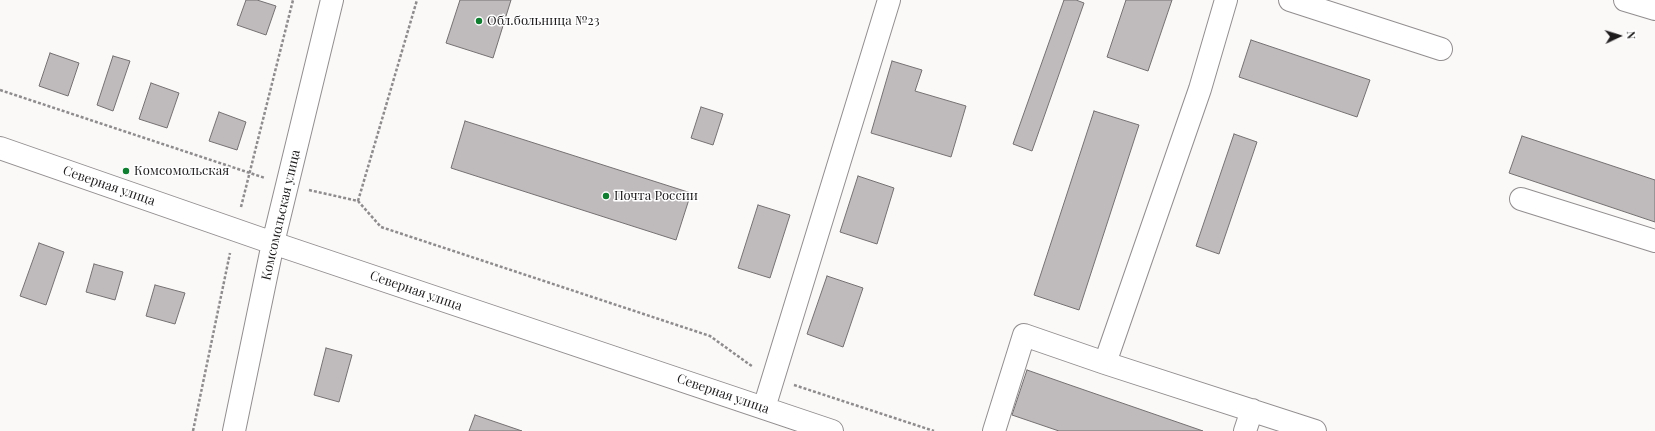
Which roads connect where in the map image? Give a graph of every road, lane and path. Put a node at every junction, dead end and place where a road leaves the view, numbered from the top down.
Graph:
1 (332, 0) edge
2 (417, 0) edge
3 (889, 0) edge
4 (1226, 0) edge
5 (1290, 0) edge
6 (1625, 0) edge
7 (1655, 10) edge
8 (1441, 49) dead end
9 (0, 90) edge
10 (0, 148) edge
11 (287, 185) junction
12 (1521, 199) dead end
13 (358, 201) junction
14 (1655, 241) edge
15 (273, 242) junction
16 (1105, 363) junction
17 (774, 378) junction
18 (764, 408) junction
19 (1252, 410) junction
20 (234, 431) edge
21 (832, 431) edge
22 (934, 431) edge
23 (994, 431) edge
24 (1246, 431) edge
25 (1314, 431) edge

1 - 11 street, Комсомольская улица
2 - 13 path
3 - 17 street
4 - 16 street
5 - 8 street
6 - 7 street
9 - 11 path
10 - 15 street, Северная улица
11 - 13 path
11 - 15 street, Комсомольская улица
12 - 14 street
13 - 17 path
15 - 18 street, Северная улица
15 - 20 street, Комсомольская улица
16 - 19 street
16 - 23 street
17 - 18 street
17 - 22 path
18 - 21 street, Северная улица
19 - 24 street
19 - 25 street

